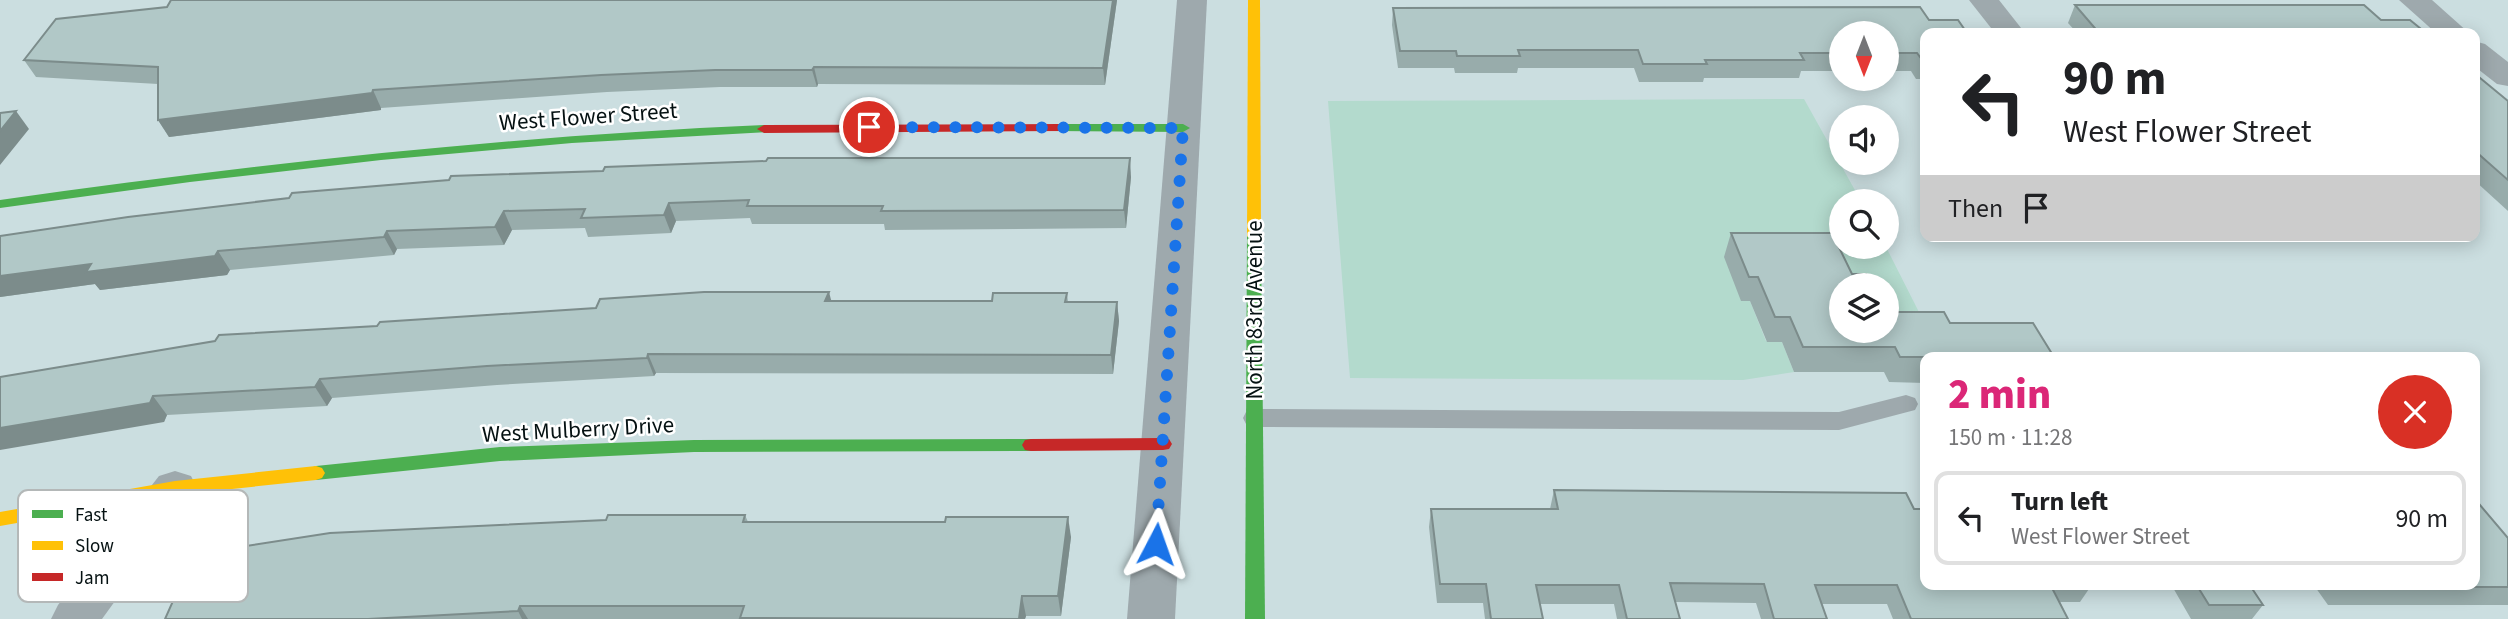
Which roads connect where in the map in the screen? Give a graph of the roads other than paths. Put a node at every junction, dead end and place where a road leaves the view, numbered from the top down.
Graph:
1 (1192, 0) edge
2 (1254, 0) edge
3 (1984, 0) edge
4 (2414, 0) edge
5 (2006, 28) edge
6 (2449, 28) edge
7 (2480, 55) edge
8 (2508, 77) edge
9 (1183, 128) junction
10 (0, 204) edge
11 (1906, 404) dead end
12 (1255, 418) junction
13 (1163, 444) junction
14 (175, 488) joint
15 (164, 490) edge
16 (18, 516) edge
17 (0, 519) edge
18 (88, 602) edge
19 (75, 619) edge
20 (1151, 619) edge
21 (1255, 619) edge

1 - 9 street
2 - 12 street, North 83rd Avenue
3 - 5 street
4 - 6 street
7 - 8 street
9 - 10 street, West Flower Street
9 - 13 street
11 - 12 lane
12 - 21 street, North 83rd Avenue
13 - 14 street, West Mulberry Drive
13 - 20 street
14 - 15 street, West Mulberry Drive
16 - 17 street, West Mulberry Drive
18 - 19 street

